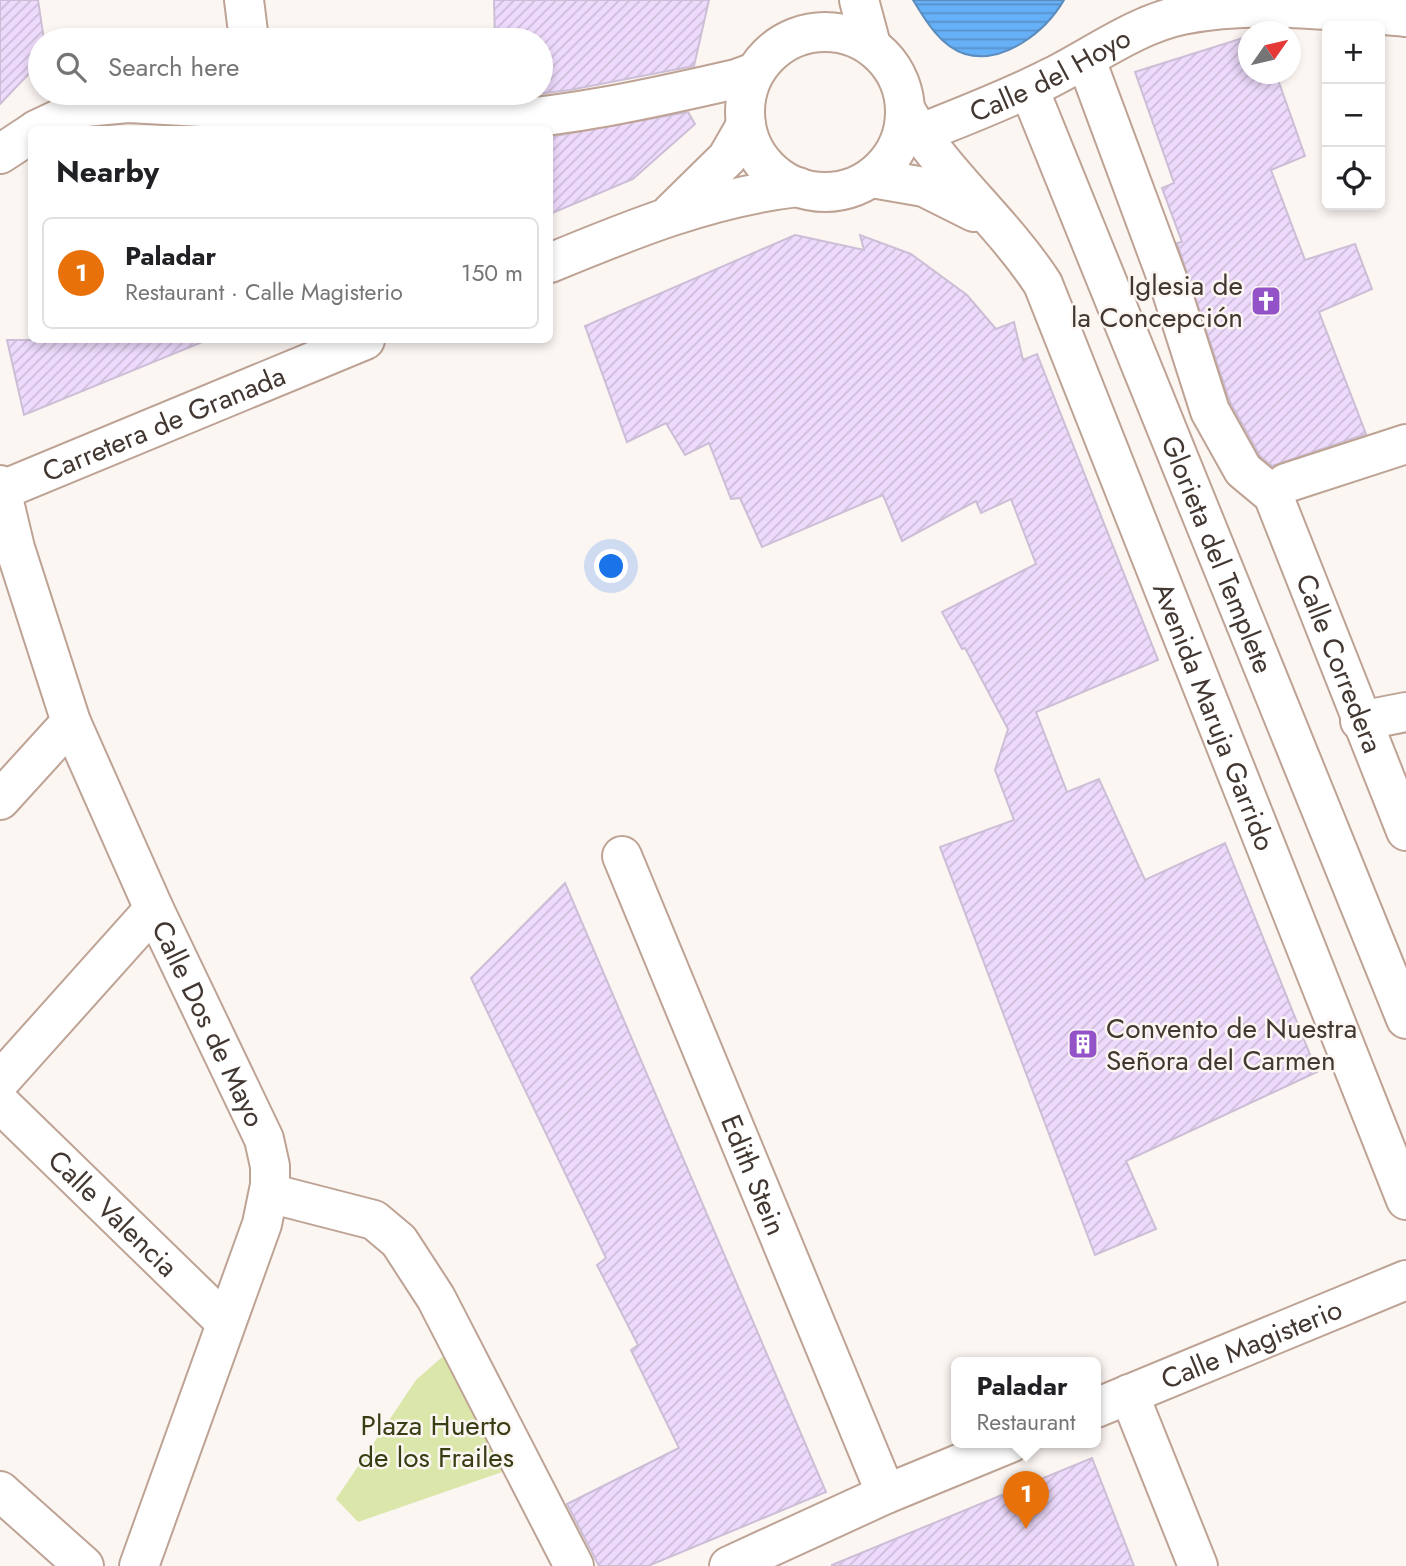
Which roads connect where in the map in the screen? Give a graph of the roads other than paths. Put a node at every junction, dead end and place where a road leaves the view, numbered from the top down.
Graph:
1 (244, 0) edge
2 (809, 0) edge
3 (859, 0) edge
4 (1279, 5) edge
5 (1155, 13) edge
6 (1406, 17) edge
7 (248, 28) edge
8 (786, 41) junction
9 (871, 46) junction
10 (1086, 60) junction
11 (755, 72) junction
12 (1029, 89) junction
13 (106, 105) edge
14 (298, 105) edge
15 (746, 125) junction
16 (45, 126) edge
17 (909, 127) junction
18 (28, 136) edge
19 (0, 154) edge
20 (872, 178) junction
21 (797, 187) junction
22 (669, 215) junction
23 (1010, 238) junction
24 (553, 262) edge
25 (358, 343) edge
26 (1406, 444) edge
27 (0, 489) edge
28 (1273, 495) junction
29 (1406, 712) edge
30 (1360, 721) junction
31 (71, 722) junction
32 (0, 800) edge
33 (1406, 831) edge
34 (622, 856) dead end
35 (153, 909) junction
36 (1406, 1019) edge
37 (0, 1081) edge
38 (0, 1103) edge
39 (269, 1193) junction
40 (1406, 1200) edge
41 (1406, 1280) edge
42 (225, 1322) junction
43 (1113, 1401) edge
44 (998, 1448) edge
45 (0, 1491) edge
46 (886, 1494) junction
47 (84, 1566) edge
48 (139, 1566) edge
49 (573, 1566) edge
50 (729, 1566) edge
51 (1198, 1566) edge

1 - 7 street
2 - 8 street
3 - 9 street
4 - 5 street, Calle del Hoyo
4 - 6 street, Calle del Hoyo
5 - 10 street, Calle del Hoyo
8 - 9 street
8 - 11 street
9 - 17 street
10 - 12 street, Calle del Hoyo
10 - 28 street
11 - 14 street
11 - 15 street
12 - 17 street, Calle del Hoyo
12 - 36 street, Glorieta del Templete
13 - 16 street
15 - 21 street
15 - 22 street
17 - 20 street
17 - 23 street, Avenida Maruja Garrido
18 - 19 street
20 - 21 street
20 - 23 street, Avenida Maruja Garrido
21 - 22 street
22 - 24 street
23 - 40 street, Avenida Maruja Garrido
25 - 27 street, Carretera de Granada
26 - 28 street
27 - 31 street, Calle Dos de Mayo
28 - 30 street, Calle Corredera
29 - 30 street
30 - 33 street, Calle Corredera
31 - 32 street
31 - 35 street, Calle Dos de Mayo
34 - 46 street, Edith Stein
35 - 37 street
35 - 39 street, Calle Dos de Mayo
38 - 42 street, Calle Valencia
39 - 42 street, Calle Dos de Mayo
39 - 49 street
41 - 43 street, Calle Magisterio
42 - 48 street, Calle Dos de Mayo
43 - 51 street
44 - 46 street
45 - 47 street
46 - 50 street

